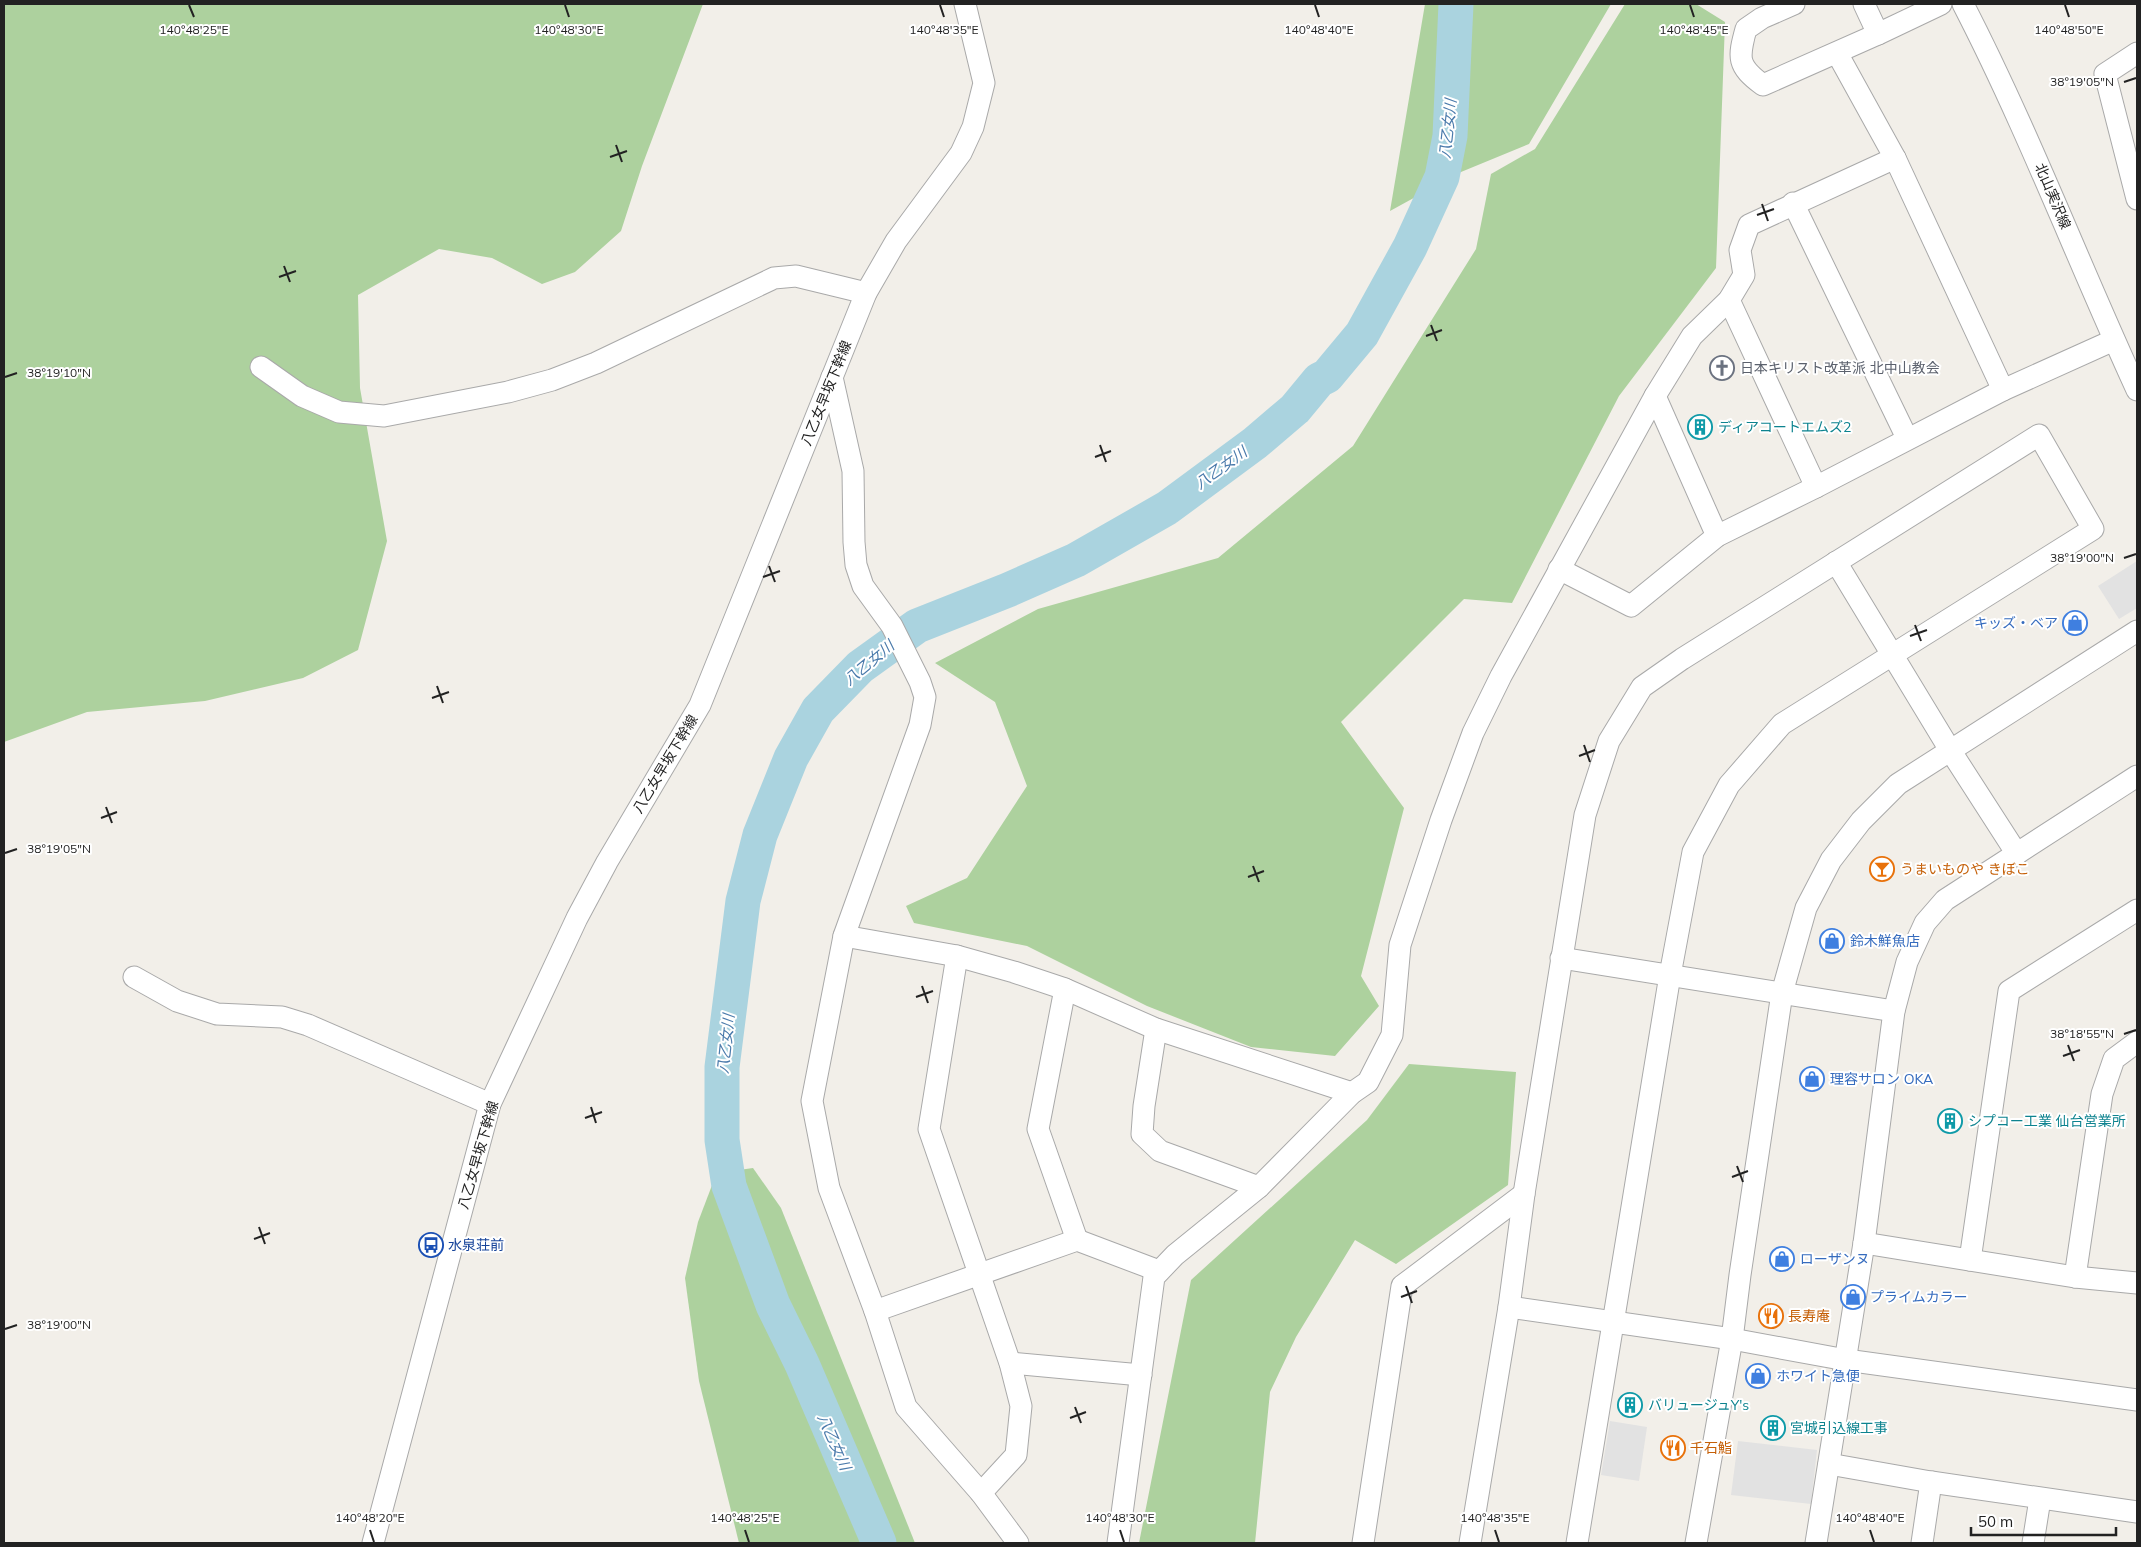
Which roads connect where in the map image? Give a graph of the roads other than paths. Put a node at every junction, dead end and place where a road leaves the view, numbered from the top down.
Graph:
1 (965, 4) edge
2 (1794, 4) edge
3 (1864, 4) edge
4 (1942, 4) edge
5 (1963, 4) edge
6 (1878, 34) junction
7 (1837, 53) junction
8 (2137, 53) edge
9 (1895, 158) junction
10 (2135, 186) edge
11 (1793, 203) junction
12 (866, 293) junction
13 (1728, 300) junction
14 (2114, 340) junction
15 (260, 368) dead end
16 (832, 377) junction
17 (2003, 390) junction
18 (2137, 390) edge
19 (1655, 396) junction
20 (1907, 438) junction
21 (1816, 487) junction
22 (1717, 536) junction
23 (1836, 562) junction
24 (1559, 569) junction
25 (2137, 631) edge
26 (1891, 655) junction
27 (1950, 750) junction
28 (2137, 776) edge
29 (2017, 854) junction
30 (2137, 910) edge
31 (844, 936) junction
32 (957, 956) junction
33 (1561, 958) junction
34 (1670, 975) junction
35 (134, 976) dead end
36 (1065, 989) junction
37 (1782, 993) junction
38 (1894, 1011) junction
39 (1156, 1029) junction
40 (2137, 1042) edge
41 (1352, 1093) junction
42 (490, 1104) junction
43 (1259, 1187) junction
44 (1524, 1194) junction
45 (1077, 1240) junction
46 (1864, 1243) junction
47 (1970, 1260) junction
48 (1159, 1271) junction
49 (978, 1275) junction
50 (2075, 1277) junction
51 (2137, 1283) edge
52 (1510, 1307) junction
53 (875, 1311) junction
54 (1613, 1322) junction
55 (1732, 1339) junction
56 (1846, 1360) junction
57 (1010, 1363) junction
58 (1141, 1375) junction
59 (2137, 1400) edge
60 (1829, 1464) junction
61 (1931, 1482) junction
62 (981, 1493) junction
63 (2040, 1499) junction
64 (2137, 1512) edge
65 (373, 1543) edge
66 (1018, 1543) edge
67 (1118, 1543) edge
68 (1363, 1543) edge
69 (1470, 1543) edge
70 (1576, 1543) edge
71 (1696, 1543) edge
72 (1816, 1543) edge
73 (1922, 1543) edge
74 (2032, 1543) edge

1 - 12 street, 八乙女早坂下幹線
2 - 7 street
3 - 6 street
4 - 6 street
5 - 14 street, 北山実沢線
6 - 7 street
7 - 9 street
8 - 10 street
9 - 11 street
9 - 17 street
11 - 13 street
11 - 20 street
12 - 15 street
12 - 16 street, 八乙女早坂下幹線
13 - 19 street
13 - 21 street
14 - 17 street
14 - 18 street, 北山実沢線
16 - 31 street
16 - 42 street, 八乙女早坂下幹線
17 - 20 street
19 - 22 street
19 - 24 street
20 - 21 street
21 - 22 street
22 - 24 street
23 - 26 street
23 - 26 street
23 - 33 street
24 - 41 street
25 - 27 street
26 - 27 street
26 - 34 street
27 - 29 street
27 - 37 street
28 - 29 street
29 - 38 street
30 - 47 street
31 - 32 street
31 - 53 street
32 - 36 street
32 - 49 street
33 - 34 street
33 - 44 street
34 - 37 street
34 - 54 street
35 - 42 street
36 - 39 street
36 - 45 street
37 - 38 street
37 - 55 street
38 - 46 street
39 - 41 street
39 - 43 street
40 - 50 street
41 - 43 street
42 - 65 street, 八乙女早坂下幹線
43 - 48 street
44 - 52 street
44 - 68 street
45 - 48 street
45 - 49 street
46 - 47 street
46 - 56 street
47 - 50 street
48 - 58 street
49 - 53 street
49 - 57 street
50 - 51 street
52 - 54 street
52 - 69 street
53 - 62 street
54 - 55 street
54 - 70 street
55 - 56 street
55 - 71 street
56 - 59 street
56 - 60 street
57 - 58 street
57 - 62 street
58 - 67 street
60 - 61 street
60 - 72 street
61 - 63 street
61 - 73 street
62 - 66 street
63 - 64 street
63 - 74 street

